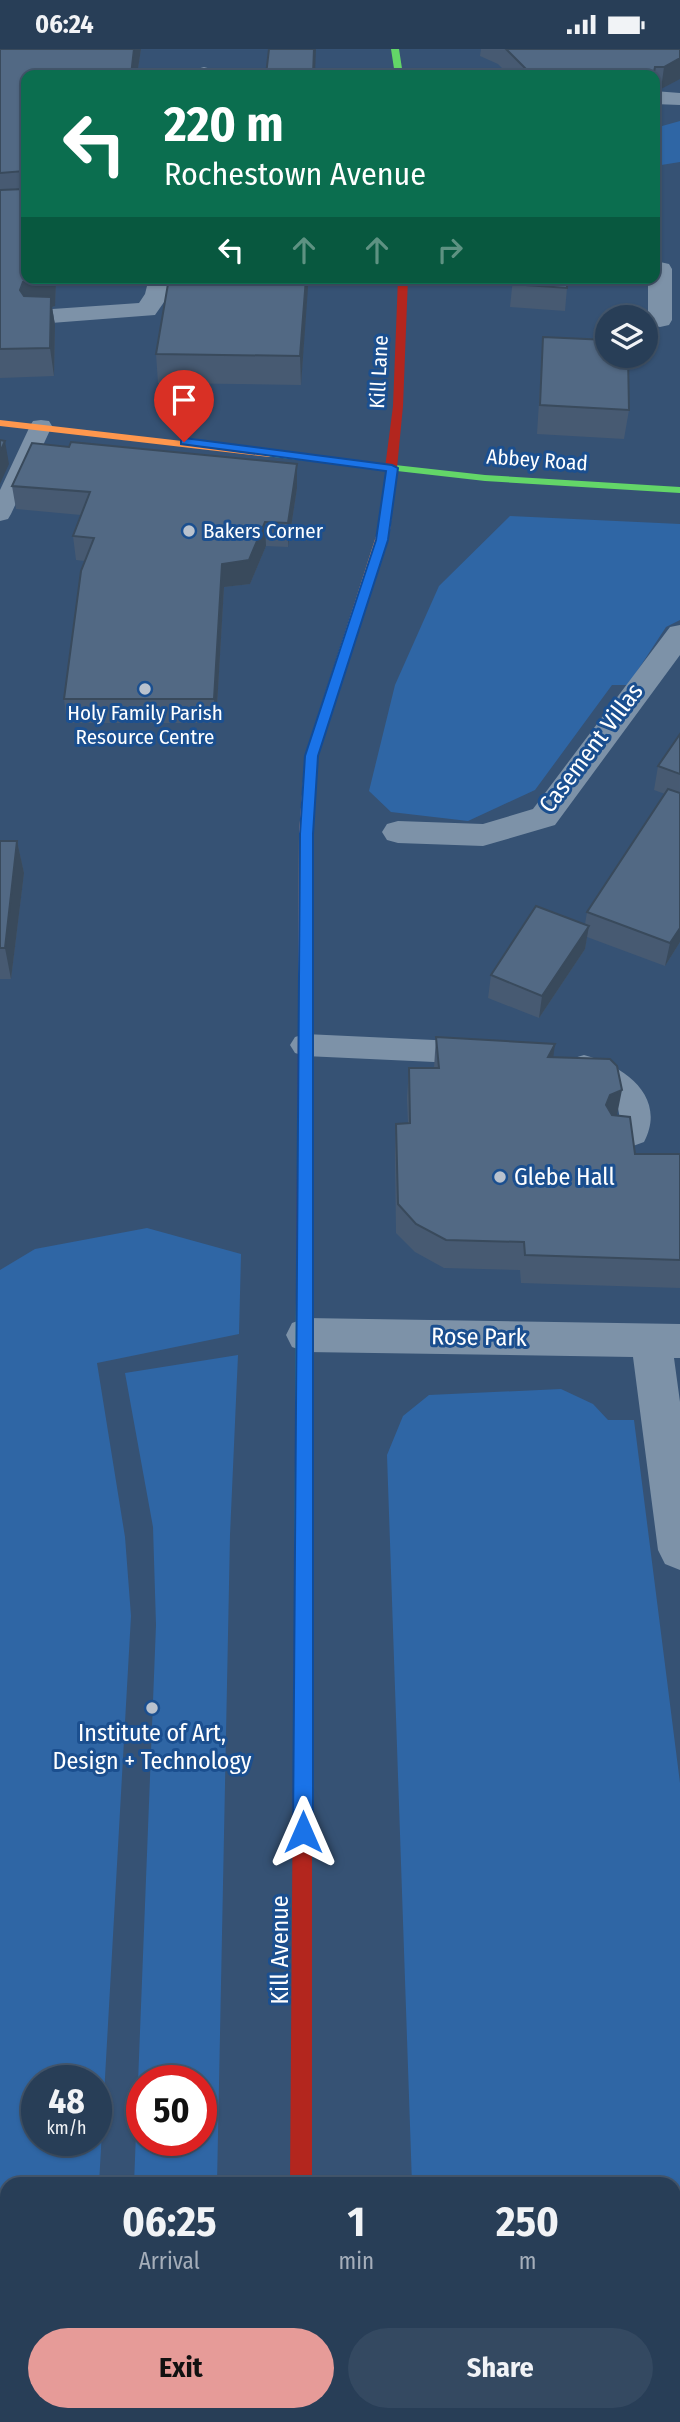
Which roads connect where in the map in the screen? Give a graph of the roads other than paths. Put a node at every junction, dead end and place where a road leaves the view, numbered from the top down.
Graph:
1 (395, 49) edge
2 (399, 70) edge
3 (660, 97) edge
4 (680, 99) edge
5 (665, 267) edge
6 (160, 284) edge
7 (403, 284) edge
8 (38, 317) edge
9 (660, 320) dead end
10 (0, 423) edge
11 (41, 426) junction
12 (392, 468) junction
13 (680, 490) edge
14 (0, 515) edge
15 (680, 633) edge
16 (398, 832) dead end
17 (305, 1045) junction
18 (504, 1056) edge
19 (556, 1061) edge
20 (618, 1134) edge
21 (306, 1335) junction
22 (666, 1341) edge
23 (680, 1550) edge
24 (301, 2177) edge

1 - 2 main road
3 - 4 street
5 - 9 street
6 - 8 street
7 - 12 main road, Kill Lane
10 - 11 main road, Abbey Road
11 - 12 main road, Abbey Road
11 - 14 lane
12 - 13 main road, Abbey Road
12 - 17 main road, Kill Avenue
15 - 16 street, Casement Villas
17 - 18 lane
17 - 21 main road, Kill Avenue
19 - 20 lane
21 - 22 street, Rose Park
21 - 24 main road, Kill Avenue
22 - 23 street, Rose Park

